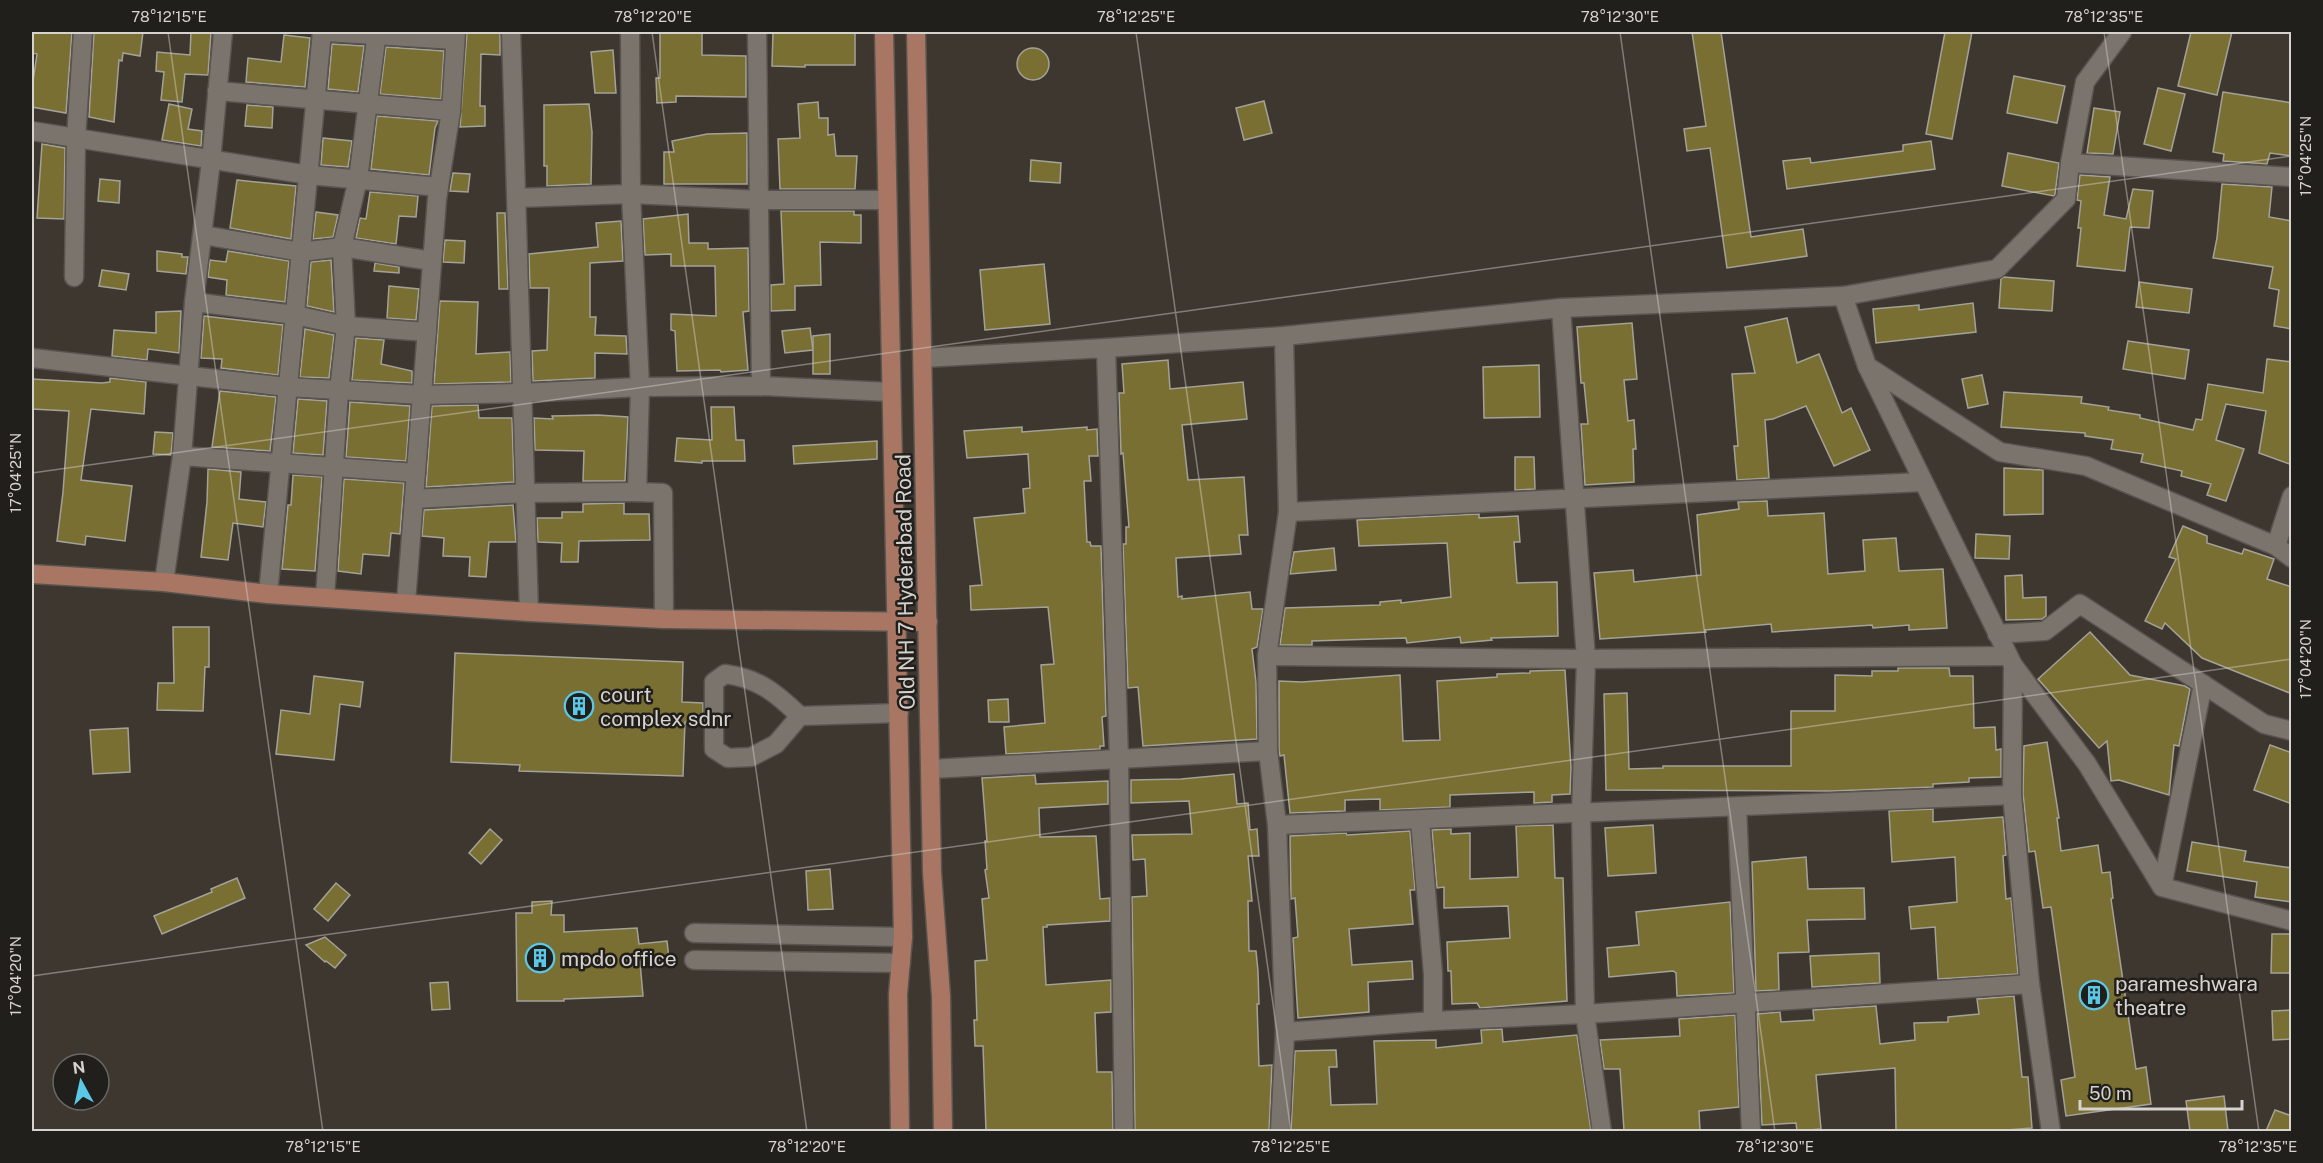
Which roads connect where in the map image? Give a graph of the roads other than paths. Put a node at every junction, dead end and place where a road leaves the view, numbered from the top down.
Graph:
1 (83, 32) edge
2 (223, 32) edge
3 (324, 32) edge
4 (512, 32) edge
5 (630, 32) edge
6 (757, 32) edge
7 (884, 32) edge
8 (916, 32) edge
9 (2122, 32) edge
10 (376, 33) edge
11 (455, 36) edge
12 (217, 91) junction
13 (316, 99) junction
14 (368, 104) junction
15 (451, 111) junction
16 (32, 131) edge
17 (76, 139) junction
18 (211, 161) junction
19 (2070, 163) junction
20 (309, 175) junction
21 (2292, 177) edge
22 (358, 179) junction
23 (439, 187) junction
24 (631, 194) junction
25 (517, 198) junction
26 (760, 200) junction
27 (887, 200) junction
28 (203, 235) junction
29 (342, 247) junction
30 (301, 252) junction
31 (432, 261) junction
32 (74, 278) dead end
33 (1843, 296) junction
34 (194, 302) junction
35 (1561, 308) junction
36 (296, 315) junction
37 (346, 326) junction
38 (427, 332) junction
39 (1284, 336) junction
40 (1106, 348) junction
41 (32, 358) edge
42 (923, 358) junction
43 (1867, 366) junction
44 (190, 375) junction
45 (761, 386) junction
46 (287, 387) junction
47 (640, 387) junction
48 (339, 391) junction
49 (891, 392) junction
50 (522, 393) junction
51 (422, 395) junction
52 (182, 456) junction
53 (281, 463) junction
54 (335, 467) junction
55 (416, 473) junction
56 (1923, 482) junction
57 (637, 492) junction
58 (526, 493) junction
59 (2292, 496) edge
60 (1573, 499) junction
61 (414, 500) junction
62 (1287, 512) junction
63 (2276, 546) junction
64 (2292, 558) edge
65 (32, 574) edge
66 (164, 582) junction
67 (268, 594) junction
68 (325, 597) junction
69 (406, 602) junction
70 (530, 612) junction
71 (664, 619) junction
72 (897, 621) junction
73 (928, 621) junction
74 (1997, 634) junction
75 (1267, 656) junction
76 (1586, 659) junction
77 (2010, 660) junction
78 (2203, 684) junction
79 (899, 712) junction
80 (800, 716) junction
81 (2292, 730) edge
82 (1268, 751) junction
83 (1119, 760) junction
84 (931, 769) junction
85 (2012, 795) junction
86 (1737, 807) junction
87 (1581, 814) junction
88 (1420, 820) junction
89 (1276, 825) junction
90 (2162, 887) junction
91 (2292, 921) edge
92 (694, 933) dead end
93 (903, 937) junction
94 (694, 960) dead end
95 (901, 963) junction
96 (2030, 984) junction
97 (1745, 1003) junction
98 (1585, 1014) junction
99 (1433, 1021) junction
100 (1285, 1032) junction
101 (900, 1131) edge
102 (943, 1131) edge
103 (1124, 1131) edge
104 (1280, 1131) edge
105 (1602, 1131) edge
106 (1751, 1131) edge
107 (2051, 1131) edge

1 - 17 street
2 - 12 street
3 - 10 street
3 - 13 street
4 - 25 street
5 - 24 street
6 - 26 street
7 - 27 main road, Old NH 7 Hyderabad Road
8 - 42 main road, Old NH 7 Hyderabad Road
9 - 19 street
10 - 11 street
10 - 14 street
11 - 15 street
12 - 13 street
12 - 18 street
13 - 14 street
13 - 20 street
14 - 15 street
14 - 22 street
15 - 23 street
16 - 17 street
17 - 18 street
17 - 32 street
18 - 20 street
18 - 28 street
19 - 21 street
19 - 33 street
20 - 22 street
20 - 30 street
22 - 23 street
22 - 29 street
23 - 31 street
24 - 25 street
24 - 26 street
24 - 47 street
25 - 50 street
26 - 27 street
26 - 45 street
27 - 49 main road, Old NH 7 Hyderabad Road
28 - 30 street
28 - 34 street
29 - 30 street
29 - 31 street
29 - 37 street
30 - 36 street
31 - 38 street
33 - 35 street
33 - 43 street
34 - 36 street
34 - 44 street
35 - 39 street
35 - 60 street
36 - 37 street
36 - 46 street
37 - 38 street
37 - 48 street
38 - 51 street
39 - 40 street
39 - 62 street
40 - 42 street
40 - 83 street
41 - 44 street
42 - 73 main road, Old NH 7 Hyderabad Road
43 - 56 street
43 - 63 street
44 - 46 street
44 - 52 street
45 - 47 street
45 - 49 street
46 - 48 street
46 - 53 street
47 - 50 street
47 - 57 street
48 - 51 street
48 - 54 street
49 - 72 main road, Old NH 7 Hyderabad Road
50 - 51 street
50 - 58 street
51 - 55 street
52 - 53 street
52 - 66 street
53 - 54 street
53 - 67 street
54 - 55 street
54 - 68 street
55 - 61 street
56 - 60 street
56 - 74 street
57 - 58 street
57 - 71 street
58 - 61 street
58 - 70 street
59 - 63 street
60 - 62 street
60 - 76 street
61 - 69 street
62 - 75 street
63 - 64 street
65 - 66 main road
66 - 67 main road
67 - 68 main road
68 - 69 main road
69 - 70 main road
70 - 71 main road
71 - 72 main road
72 - 73 main road
72 - 79 main road, Old NH 7 Hyderabad Road
73 - 84 main road, Old NH 7 Hyderabad Road
74 - 77 street
74 - 78 street
75 - 76 street
75 - 82 street
76 - 77 street
76 - 87 street
77 - 85 street
77 - 90 street
78 - 81 street
78 - 90 street
79 - 80 street
79 - 93 main road, Old NH 7 Hyderabad Road
80 - 80 street
82 - 83 street
82 - 89 street
83 - 84 street
83 - 103 street
84 - 102 main road, Old NH 7 Hyderabad Road
85 - 86 street
85 - 96 street
86 - 87 street
86 - 97 street
87 - 88 street
87 - 98 street
88 - 89 street
88 - 99 street
89 - 100 street
90 - 91 street
92 - 93 street
93 - 95 main road, Old NH 7 Hyderabad Road
94 - 95 street
95 - 101 main road, Old NH 7 Hyderabad Road
96 - 97 street
96 - 107 street
97 - 98 street
97 - 106 street
98 - 99 street
98 - 105 street
99 - 100 street
100 - 104 street

